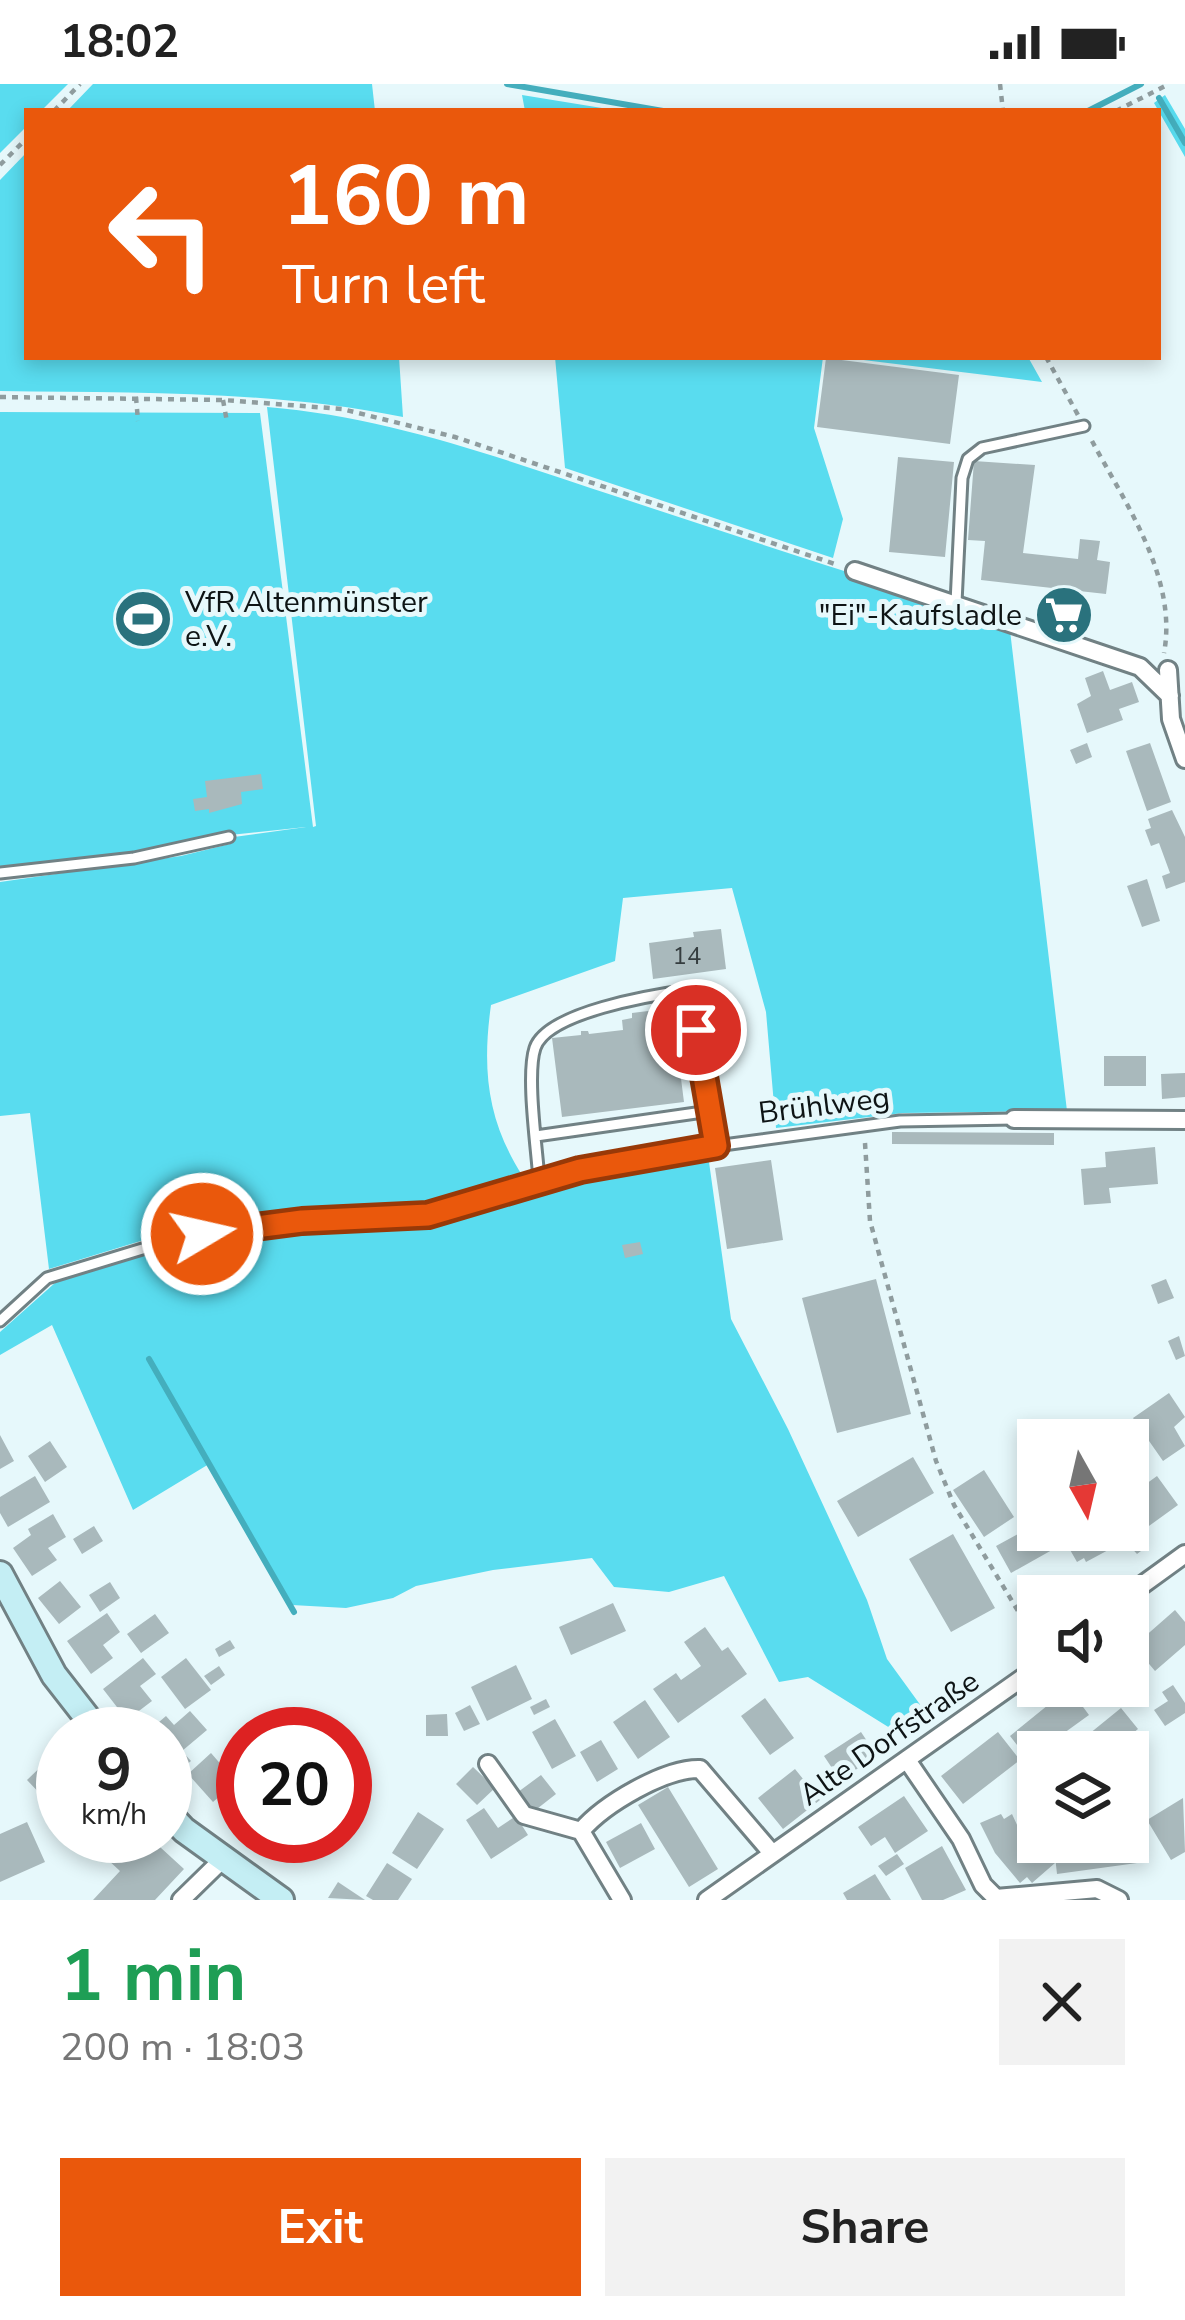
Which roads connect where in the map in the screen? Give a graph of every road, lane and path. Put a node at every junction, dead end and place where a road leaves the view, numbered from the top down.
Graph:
1 (80, 84) edge
2 (1169, 84) edge
3 (56, 108) edge
4 (1122, 108) edge
5 (24, 141) edge
6 (0, 166) edge
7 (1048, 360) edge
8 (0, 397) edge
9 (136, 397) junction
10 (223, 400) junction
11 (138, 421) dead end
12 (227, 422) dead end
13 (1084, 426) junction
14 (855, 571) joint
15 (956, 603) junction
16 (1168, 670) joint
17 (1170, 697) junction
18 (1185, 759) edge
19 (229, 837) dead end
20 (0, 873) edge
21 (710, 1111) junction
22 (1014, 1119) joint
23 (1185, 1120) edge
24 (864, 1125) junction
25 (536, 1136) junction
26 (716, 1146) junction
27 (539, 1180) junction
28 (0, 1321) edge
29 (1185, 1554) edge
30 (0, 1574) edge
31 (1149, 1580) edge
32 (1017, 1609) edge
33 (1017, 1682) edge
34 (79, 1707) edge
35 (907, 1760) junction
36 (488, 1764) dead end
37 (581, 1831) junction
38 (771, 1852) junction
39 (219, 1863) edge
40 (231, 1863) edge
41 (181, 1900) edge
42 (281, 1900) edge
43 (622, 1900) edge
44 (707, 1900) edge
45 (1119, 1900) edge

1 - 3 path
2 - 4 path
5 - 6 path
7 - 13 path
8 - 9 path
9 - 10 path
9 - 11 path
10 - 12 path
10 - 14 path
13 - 15 lane
13 - 16 path
14 - 15 street
15 - 17 street
16 - 17 street
17 - 18 street
19 - 20 lane
21 - 25 lane
21 - 25 lane
21 - 26 lane
22 - 23 street, Brühlweg
22 - 24 lane, Brühlweg
24 - 26 lane, Brühlweg
24 - 32 path
25 - 27 lane
26 - 27 lane, Brühlweg
27 - 28 lane, Brühlweg
29 - 31 street
30 - 34 street
33 - 35 street, Alte Dorfstraße
35 - 38 street, Alte Dorfstraße
35 - 45 street
36 - 37 street
37 - 38 street
37 - 43 street
38 - 44 street, Alte Dorfstraße
39 - 41 street
40 - 42 street

